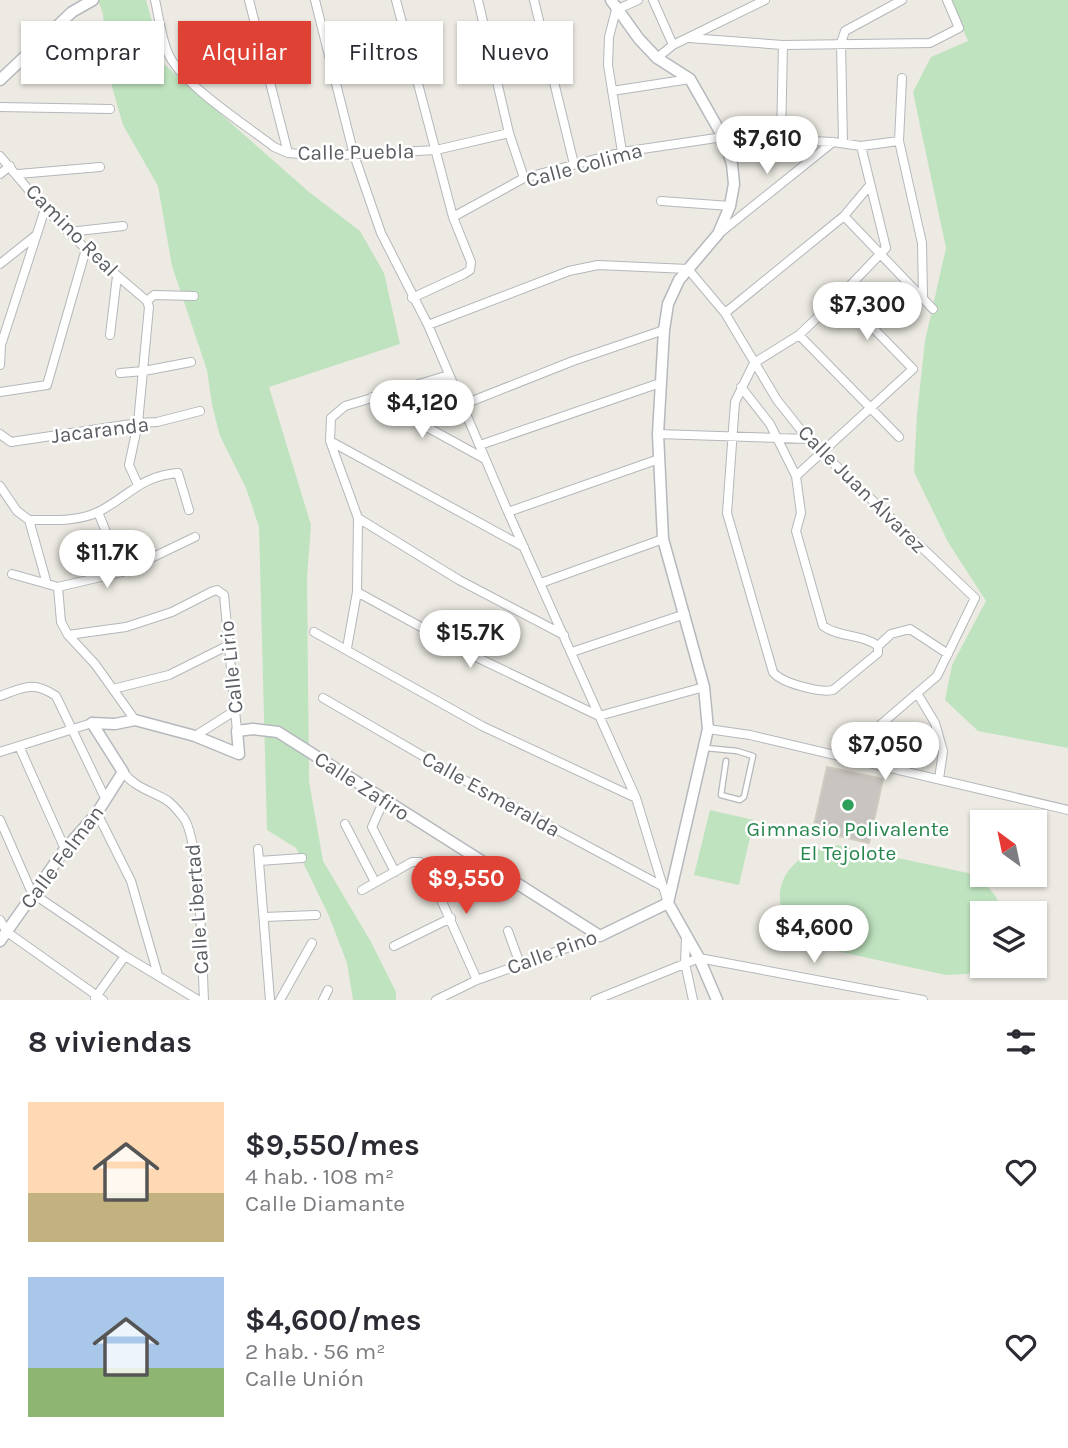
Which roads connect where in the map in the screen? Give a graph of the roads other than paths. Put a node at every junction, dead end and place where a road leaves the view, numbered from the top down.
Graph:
1 (93, 0) edge
2 (155, 0) edge
3 (249, 0) edge
4 (315, 0) edge
5 (396, 0) edge
6 (478, 0) edge
7 (534, 0) edge
8 (638, 0) edge
9 (653, 0) edge
10 (765, 0) edge
11 (902, 0) edge
12 (947, 0) edge
13 (613, 5) edge
14 (689, 37) junction
15 (841, 43) junction
16 (673, 45) junction
17 (783, 46) junction
18 (657, 58) junction
19 (902, 78) dead end
20 (690, 79) junction
21 (0, 80) edge
22 (612, 91) junction
23 (0, 107) edge
24 (110, 109) dead end
25 (509, 133) junction
26 (723, 137) junction
27 (781, 139) junction
28 (899, 141) junction
29 (838, 142) junction
30 (861, 146) junction
31 (436, 150) junction
32 (622, 152) junction
33 (288, 153) junction
34 (354, 155) junction
35 (0, 156) edge
36 (574, 164) junction
37 (10, 166) junction
38 (100, 167) dead end
39 (0, 174) edge
40 (18, 174) junction
41 (524, 178) junction
42 (870, 185) junction
43 (661, 201) dead end
44 (730, 206) junction
45 (45, 209) junction
46 (844, 216) junction
47 (453, 217) junction
48 (123, 226) dead end
49 (69, 232) junction
50 (718, 234) junction
51 (35, 236) junction
52 (86, 248) junction
53 (882, 254) junction
54 (0, 264) edge
55 (688, 269) junction
56 (117, 276) junction
57 (841, 295) junction
58 (194, 296) dead end
59 (923, 296) junction
60 (412, 298) junction
61 (147, 301) junction
62 (933, 309) dead end
63 (725, 313) junction
64 (428, 325) junction
65 (664, 330) junction
66 (110, 335) dead end
67 (799, 335) junction
68 (191, 362) dead end
69 (754, 363) junction
70 (0, 365) edge
71 (144, 371) junction
72 (120, 373) dead end
73 (449, 375) junction
74 (660, 383) junction
75 (741, 387) junction
76 (0, 392) edge
77 (372, 397) junction
78 (462, 405) junction
79 (871, 408) junction
80 (200, 411) dead end
81 (138, 422) junction
82 (0, 434) edge
83 (658, 434) junction
84 (734, 437) junction
85 (899, 437) dead end
86 (776, 439) junction
87 (808, 439) junction
88 (330, 442) junction
89 (480, 445) junction
90 (822, 454) junction
91 (485, 458) junction
92 (659, 459) junction
93 (796, 476) junction
94 (138, 485) junction
95 (0, 486) edge
96 (189, 510) dead end
97 (508, 512) junction
98 (98, 513) junction
99 (358, 519) junction
100 (29, 520) junction
101 (195, 537) dead end
102 (663, 539) junction
103 (525, 547) junction
104 (122, 572) junction
105 (12, 574) dead end
106 (541, 583) junction
107 (47, 584) junction
108 (58, 587) junction
109 (357, 592) junction
110 (685, 614) junction
111 (314, 632) dead end
112 (68, 635) junction
113 (564, 635) junction
114 (229, 645) junction
115 (878, 646) junction
116 (346, 648) junction
117 (572, 652) junction
118 (948, 654) junction
119 (705, 687) junction
120 (113, 689) junction
121 (917, 693) junction
122 (0, 696) edge
123 (323, 698) dead end
124 (236, 710) junction
125 (599, 716) junction
126 (135, 719) junction
127 (92, 723) junction
128 (708, 729) junction
129 (72, 730) junction
130 (237, 731) junction
131 (195, 736) junction
132 (19, 746) junction
133 (705, 748) junction
134 (0, 752) edge
135 (843, 757) junction
136 (726, 761) dead end
137 (123, 772) junction
138 (939, 779) junction
139 (636, 798) junction
140 (106, 800) junction
141 (384, 800) junction
142 (1068, 810) edge
143 (97, 813) junction
144 (0, 820) edge
145 (345, 824) dead end
146 (65, 849) junction
147 (258, 849) dead end
148 (302, 858) dead end
149 (259, 860) junction
150 (395, 872) junction
151 (375, 882) junction
152 (662, 886) junction
153 (362, 890) dead end
154 (32, 893) junction
155 (668, 903) junction
156 (316, 915) dead end
157 (264, 917) junction
158 (451, 918) junction
159 (0, 920) edge
160 (508, 931) dead end
161 (600, 936) junction
162 (3, 937) edge
163 (686, 937) junction
164 (312, 943) dead end
165 (394, 946) dead end
166 (125, 956) junction
167 (699, 958) junction
168 (685, 963) junction
169 (520, 964) junction
170 (158, 975) junction
171 (477, 979) junction
172 (328, 990) dead end
173 (97, 999) edge
174 (198, 1000) edge
175 (204, 1000) edge
176 (270, 1000) edge
177 (280, 1000) edge
178 (323, 1000) edge
179 (436, 1000) edge
180 (596, 1000) edge
181 (694, 1000) edge
182 (717, 1000) edge
183 (923, 1000) edge

1 - 21 street
2 - 33 street, Calle Puebla
3 - 33 street
4 - 34 street
5 - 31 street
6 - 25 street
7 - 36 street
8 - 13 street
9 - 16 street
10 - 14 street
11 - 15 street
12 - 15 street
13 - 18 street
13 - 22 street
14 - 16 street
14 - 17 street
15 - 17 street
15 - 29 street
16 - 18 street
17 - 27 street
18 - 20 street
19 - 28 street
20 - 22 street
20 - 26 street
22 - 32 street
23 - 24 street
25 - 31 street, Calle Puebla
25 - 41 street
26 - 27 street, Calle Colima
26 - 32 street, Calle Colima
26 - 44 street
27 - 29 street, Calle Colima
28 - 30 street, Calle Colima
28 - 59 street
29 - 30 street, Calle Colima
29 - 50 street
30 - 42 street
31 - 34 street, Calle Puebla
31 - 47 street
32 - 36 street, Calle Colima
33 - 34 street, Calle Puebla
34 - 60 street
35 - 37 street, Camino Real
36 - 41 street, Calle Colima
37 - 39 street
37 - 40 street, Camino Real
38 - 40 street
40 - 45 street, Camino Real
41 - 47 street, Calle Colima
42 - 46 street
42 - 53 street
43 - 44 street
44 - 50 street
45 - 49 street, Camino Real
45 - 51 street
46 - 53 street
46 - 63 street
47 - 60 street
48 - 49 street
49 - 52 street, Camino Real
50 - 55 street
51 - 54 street
51 - 70 street
52 - 56 street, Camino Real
52 - 76 street
53 - 57 street
53 - 59 street
55 - 63 street, Calle Juan Álvarez
55 - 64 street
55 - 65 street
56 - 61 street, Camino Real
56 - 66 street
57 - 67 street
57 - 79 street
58 - 61 street
59 - 62 street
60 - 64 street
61 - 71 street
63 - 69 street, Calle Juan Álvarez
64 - 73 street
65 - 74 street
65 - 78 street
67 - 69 street
67 - 79 street
68 - 71 street
69 - 75 street
69 - 87 street, Calle Juan Álvarez
71 - 72 street
71 - 81 street
73 - 77 street
73 - 78 street
74 - 83 street
74 - 89 street
75 - 84 street
75 - 86 street
77 - 88 street
77 - 91 street
78 - 89 street
79 - 85 street
79 - 90 street
80 - 81 street, Jacaranda
81 - 82 street, Jacaranda
81 - 94 street
83 - 84 street
83 - 92 street
84 - 86 street
84 - 115 street
86 - 87 street
86 - 93 street
87 - 90 street, Calle Juan Álvarez
88 - 99 street
88 - 103 street
89 - 91 street
90 - 93 street
90 - 118 street, Calle Juan Álvarez
91 - 97 street
92 - 97 street
92 - 102 street
93 - 115 street
94 - 96 street
94 - 98 street
95 - 100 street
97 - 103 street
98 - 100 street
98 - 104 street
99 - 109 street
99 - 113 street
100 - 107 street
101 - 104 street
102 - 106 street
102 - 110 street
103 - 106 street
104 - 108 street
105 - 107 street
106 - 113 street
107 - 108 street
108 - 112 street
109 - 116 street
109 - 125 street
110 - 117 street
110 - 119 street
111 - 116 street
112 - 114 street, Calle Lirio
112 - 120 street
113 - 117 street
114 - 120 street
114 - 124 street, Calle Lirio
115 - 118 street
116 - 139 street
117 - 125 street
118 - 121 street
119 - 125 street
119 - 128 street
120 - 126 street
121 - 135 street
121 - 138 street
122 - 129 street
123 - 152 street, Calle Esmeralda
124 - 130 street, Calle Lirio
124 - 131 street
125 - 139 street
126 - 127 street
126 - 131 street
127 - 129 street
127 - 137 street
128 - 133 street
128 - 135 street
129 - 132 street
129 - 140 street
130 - 131 street, Calle Lirio
130 - 141 street, Calle Zafiro
132 - 134 street
132 - 146 street
133 - 136 lane
133 - 155 street
135 - 138 street
137 - 140 street, Calle Felman
137 - 175 street, Calle Libertad
138 - 142 street
139 - 152 street
140 - 143 street, Calle Felman
141 - 150 street
141 - 161 street, Calle Zafiro
143 - 146 street, Calle Felman
143 - 170 street
144 - 154 street
145 - 151 street
146 - 154 street, Calle Felman
147 - 149 street
148 - 149 street
149 - 157 street
150 - 151 street
150 - 158 street
151 - 153 street
152 - 155 street
154 - 162 street, Calle Felman
154 - 166 street
155 - 161 street, Calle Pino
155 - 163 street
156 - 157 street
157 - 176 street
158 - 165 street
158 - 171 street
159 - 162 street
160 - 169 street
161 - 169 street, Calle Pino
162 - 173 street
163 - 167 street
163 - 168 street
164 - 177 street
166 - 170 street
166 - 173 street
167 - 168 street
167 - 182 street
167 - 183 street
168 - 180 street
168 - 181 street
169 - 171 street, Calle Pino
170 - 174 street
171 - 179 street, Calle Pino
172 - 178 street

